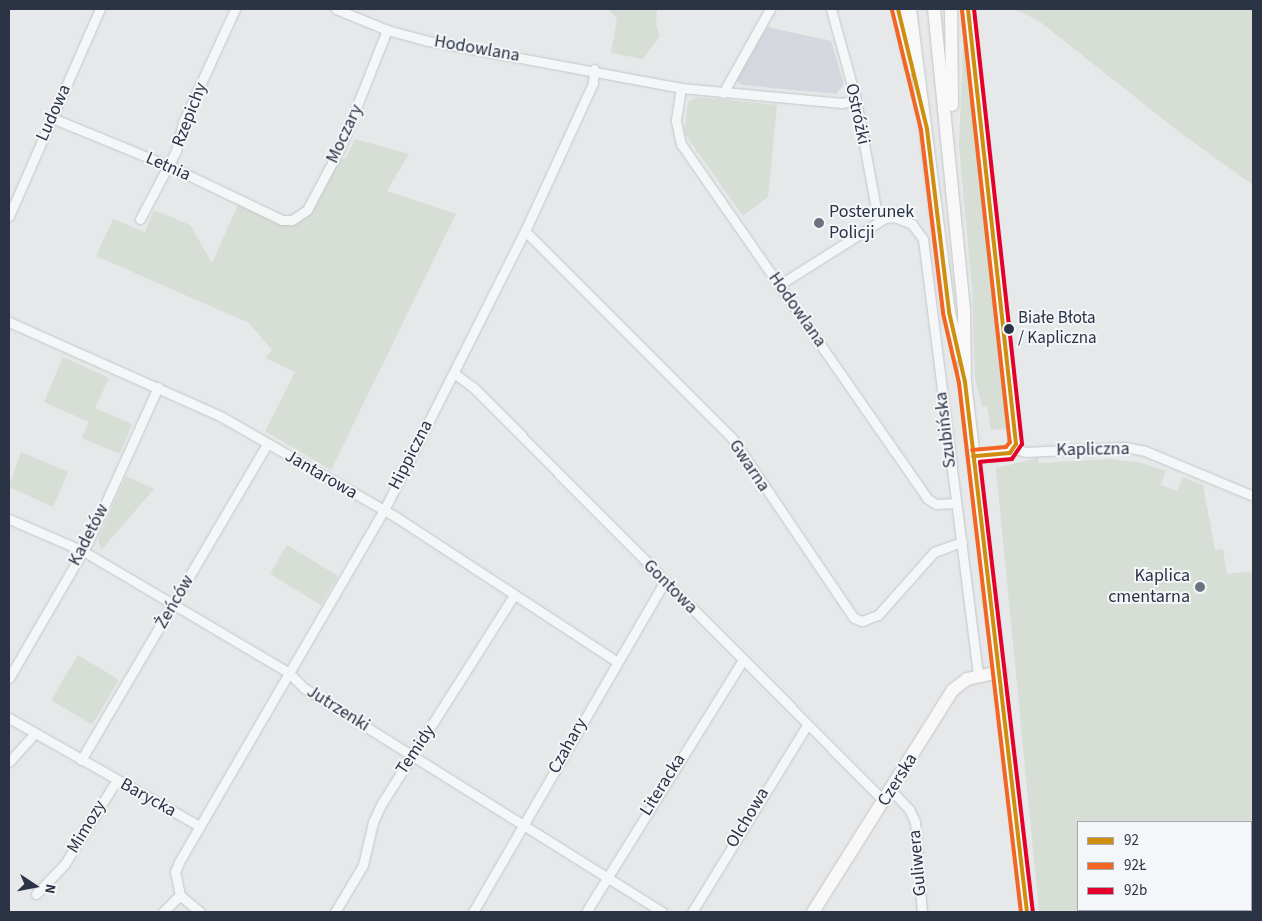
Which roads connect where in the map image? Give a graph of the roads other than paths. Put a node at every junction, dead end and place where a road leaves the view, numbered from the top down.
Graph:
1 (100, 9) edge
2 (235, 9) edge
3 (336, 9) edge
4 (770, 9) edge
5 (831, 9) edge
6 (898, 9) edge
7 (910, 9) edge
8 (934, 9) edge
9 (951, 9) edge
10 (968, 9) edge
11 (387, 30) junction
12 (594, 69) junction
13 (682, 88) junction
14 (724, 93) junction
15 (856, 100) junction
16 (52, 118) junction
17 (927, 129) junction
18 (948, 152) junction
19 (169, 166) junction
20 (9, 216) edge
21 (140, 219) dead end
22 (282, 220) joint
23 (878, 220) junction
24 (525, 231) junction
25 (779, 285) junction
26 (9, 322) edge
27 (454, 373) junction
28 (965, 382) junction
29 (158, 388) junction
30 (267, 444) junction
31 (1015, 449) junction
32 (973, 456) junction
33 (1253, 496) edge
34 (956, 503) junction
35 (383, 512) junction
36 (9, 519) edge
37 (962, 542) junction
38 (83, 551) junction
39 (664, 581) junction
40 (514, 595) junction
41 (174, 605) junction
42 (743, 660) junction
43 (616, 661) junction
44 (1001, 672) junction
45 (289, 673) junction
46 (978, 676) junction
47 (9, 678) edge
48 (9, 718) edge
49 (807, 725) junction
50 (35, 733) junction
51 (411, 755) junction
52 (81, 760) junction
53 (9, 762) edge
54 (116, 781) junction
55 (888, 797) junction
56 (199, 826) junction
57 (523, 826) junction
58 (606, 878) junction
59 (36, 894) dead end
60 (180, 895) junction
61 (163, 912) edge
62 (200, 912) edge
63 (335, 912) edge
64 (473, 912) edge
65 (586, 912) edge
66 (662, 912) edge
67 (692, 912) edge
68 (813, 912) edge
69 (922, 912) edge
70 (1027, 912) edge

1 - 16 street, Ludowa
2 - 19 street, Rzepichy
3 - 11 street, Hodowlana
4 - 14 street
5 - 15 street, Ostróżki
6 - 17 main road
7 - 17 main road
8 - 18 main road
9 - 18 main road
10 - 31 main road
11 - 12 street, Hodowlana
11 - 22 street, Moczary
12 - 13 street, Hodowlana
12 - 24 street, Hippiczna
13 - 14 street, Hodowlana
13 - 25 street, Hodowlana
14 - 15 street, Hodowlana
15 - 23 street, Ostróżki
16 - 19 street, Letnia
16 - 20 street, Ludowa
17 - 28 main road, Szubińska
18 - 28 main road, Szubińska
19 - 21 street, Rzepichy
19 - 22 street, Letnia
23 - 25 street
23 - 34 street, Szubińska
24 - 27 street, Hippiczna
24 - 37 street, Gwarna
25 - 34 street, Hodowlana
26 - 29 street, Jantarowa
27 - 35 street, Hippiczna
27 - 39 street, Gontowa
28 - 32 main road, Szubińska
29 - 30 street, Jantarowa
29 - 38 street, Kadetów
30 - 35 street, Jantarowa
30 - 41 street, Żeńców
31 - 32 main road
31 - 33 street, Kapliczna
32 - 44 main road, Szubińska
34 - 37 street, Szubińska
35 - 40 street, Jantarowa
35 - 45 street, Hippiczna
36 - 38 street, Jutrzenki
37 - 46 street, Szubińska
38 - 41 street, Jutrzenki
38 - 47 street, Kadetów
39 - 42 street, Gontowa
39 - 43 street, Czahary
40 - 43 street, Jantarowa
40 - 51 street, Temidy
41 - 45 street, Jutrzenki
41 - 52 street, Żeńców
42 - 49 street, Gontowa
42 - 58 street, Literacka
43 - 57 street, Czahary
44 - 46 main road, Czerska
44 - 70 main road, Szubińska
45 - 51 street, Jutrzenki
45 - 56 street, Hippiczna
46 - 55 main road, Czerska
48 - 50 street, Barycka
49 - 55 street, Gontowa
49 - 67 street, Olchowa
50 - 52 street, Barycka
50 - 53 street
51 - 57 street, Jutrzenki
51 - 63 street, Temidy
52 - 54 street, Barycka
54 - 56 street, Barycka
54 - 59 street, Mimozy
55 - 68 main road, Czerska
55 - 69 street, Guliwera
56 - 60 street
57 - 58 street, Jutrzenki
57 - 64 street, Czahary
58 - 65 street, Literacka
58 - 66 street, Jutrzenki
60 - 61 street
60 - 62 street

